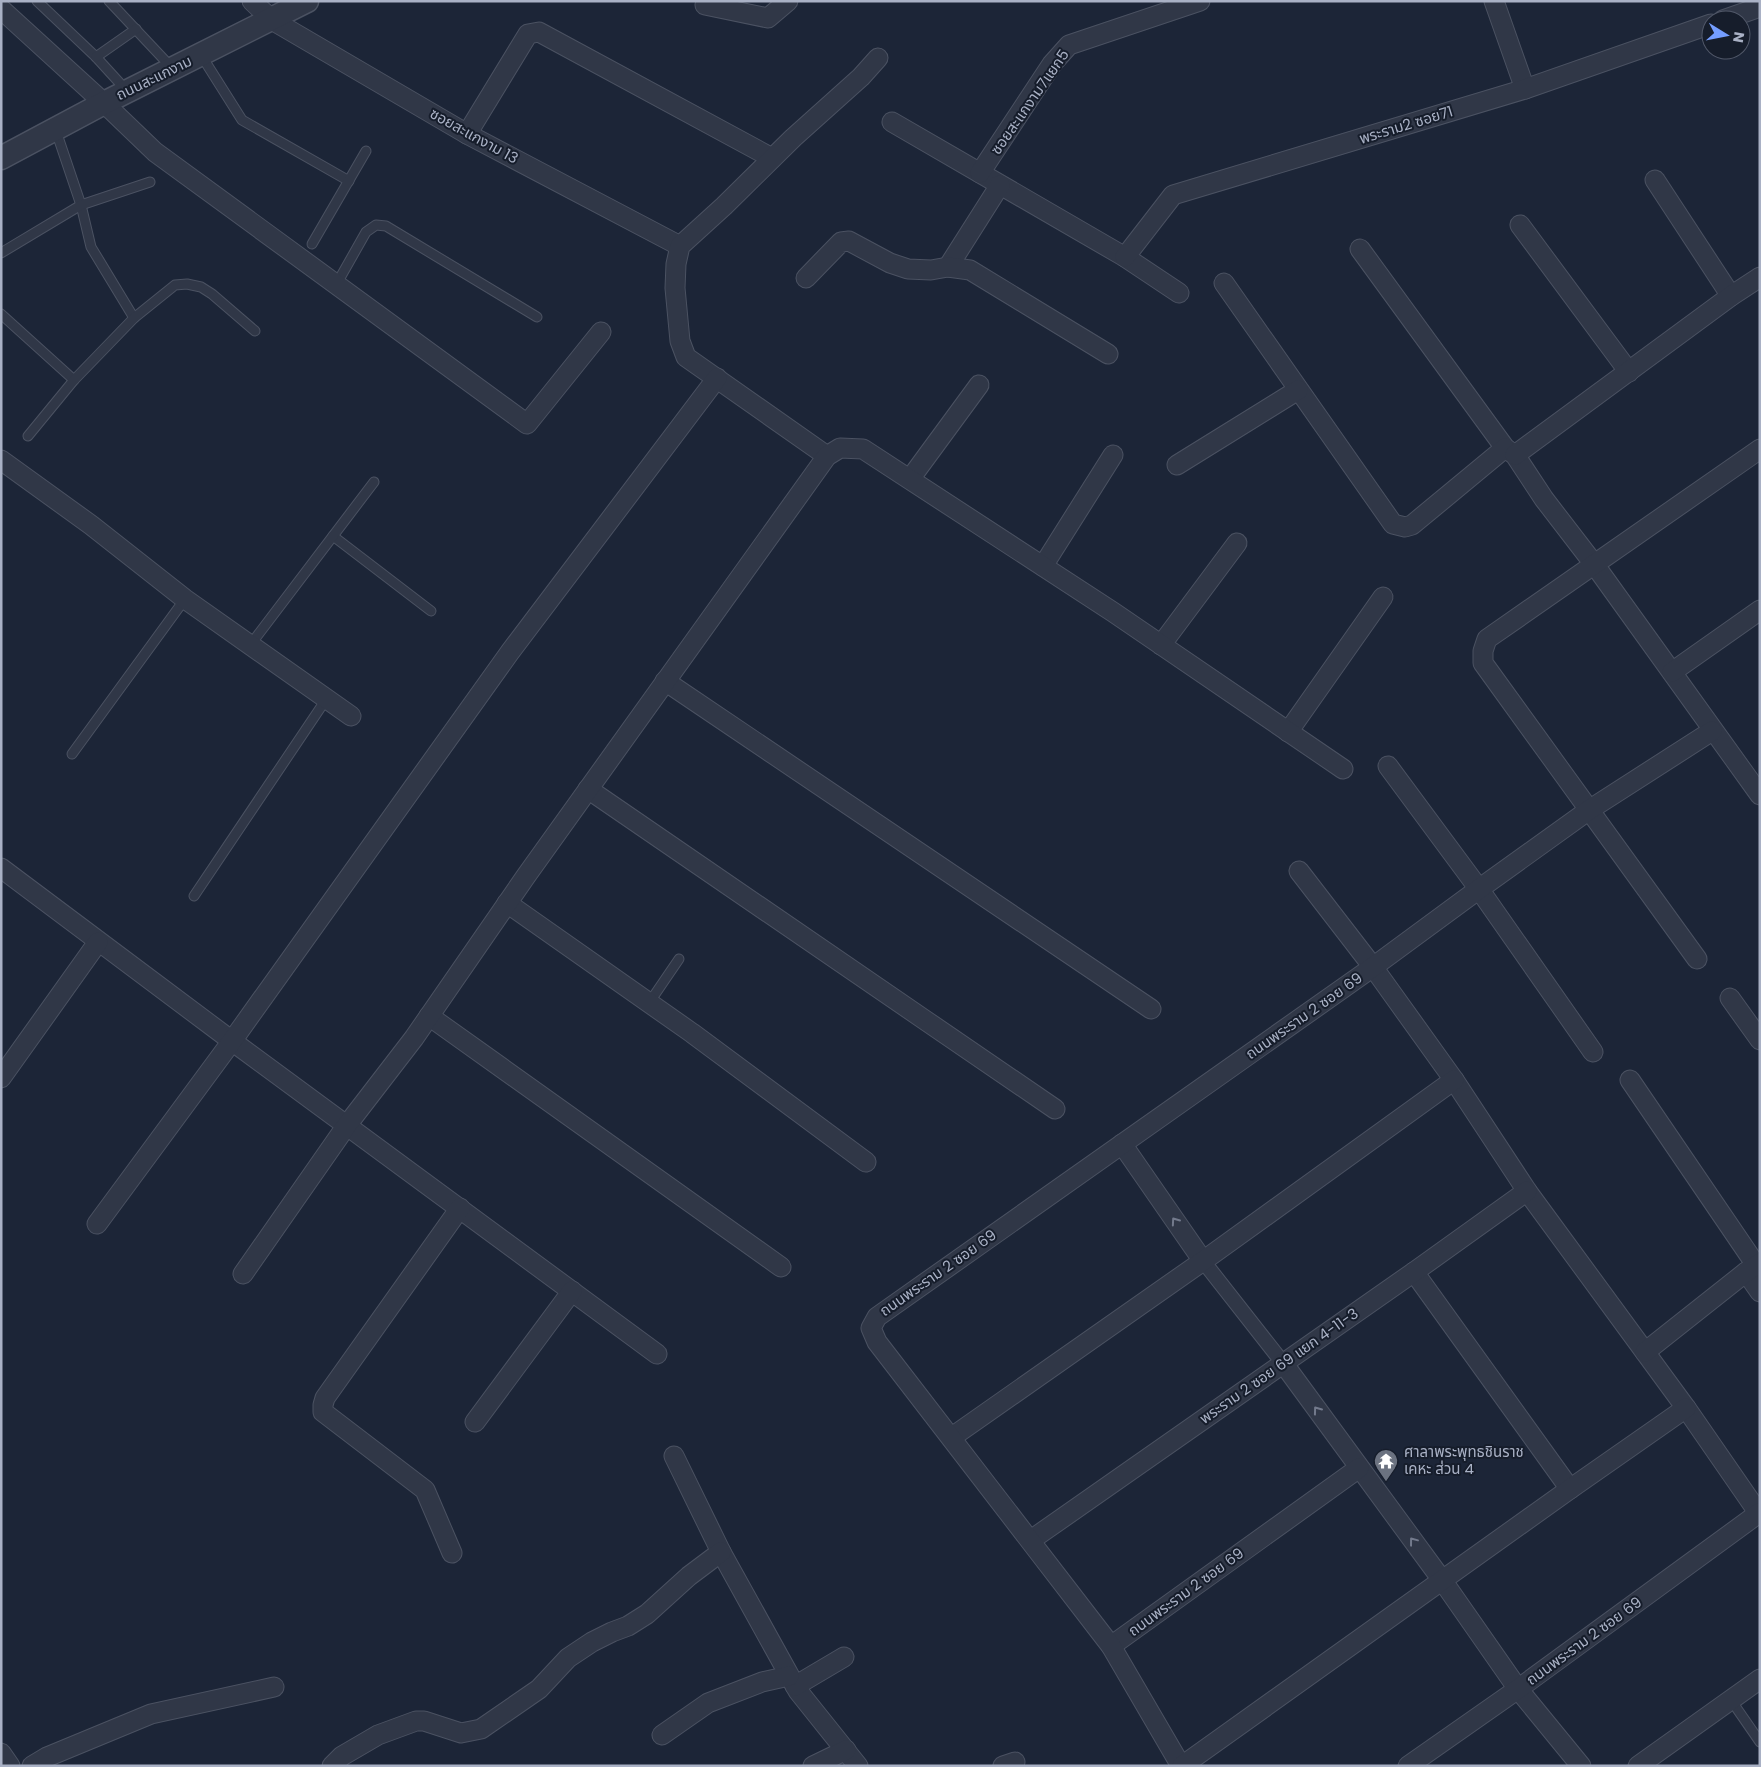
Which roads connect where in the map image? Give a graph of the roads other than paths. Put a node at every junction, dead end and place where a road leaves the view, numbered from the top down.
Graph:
1 (37, 1) edge
2 (109, 1) edge
3 (252, 1) edge
4 (307, 1) edge
5 (788, 1) edge
6 (1200, 1) edge
7 (1494, 1) edge
8 (705, 5) dead end
9 (1, 9) edge
10 (272, 20) junction
11 (1701, 27) edge
12 (136, 29) junction
13 (201, 55) junction
14 (96, 57) junction
15 (878, 58) dead end
16 (173, 69) junction
17 (1525, 89) junction
18 (127, 91) junction
19 (104, 103) junction
20 (892, 122) dead end
21 (55, 128) junction
22 (467, 134) junction
23 (366, 151) dead end
24 (1, 158) edge
25 (772, 158) junction
26 (980, 173) junction
27 (1655, 180) dead end
28 (349, 181) junction
29 (150, 182) dead end
30 (1000, 184) junction
31 (81, 205) junction
32 (1520, 225) dead end
33 (312, 244) dead end
34 (680, 246) junction
35 (1360, 249) dead end
36 (1, 253) edge
37 (1125, 257) junction
38 (948, 266) junction
39 (806, 278) dead end
40 (1224, 283) dead end
41 (336, 285) junction
42 (1756, 286) edge
43 (1179, 293) dead end
44 (1731, 296) junction
45 (1, 314) edge
46 (537, 317) dead end
47 (134, 318) junction
48 (255, 330) dead end
49 (601, 332) dead end
50 (1108, 354) dead end
51 (1629, 372) junction
52 (717, 378) junction
53 (74, 380) junction
54 (979, 385) dead end
55 (1298, 390) junction
56 (28, 436) dead end
57 (1760, 449) edge
58 (1510, 451) junction
59 (1113, 455) dead end
60 (827, 456) junction
61 (1, 460) edge
62 (1177, 465) dead end
63 (910, 480) junction
64 (374, 482) dead end
65 (333, 536) junction
66 (1237, 543) dead end
67 (1594, 564) junction
68 (1043, 566) junction
69 (1383, 597) dead end
70 (185, 598) junction
71 (1760, 610) edge
72 (430, 611) dead end
73 (251, 644) junction
74 (1162, 646) junction
75 (1672, 672) junction
76 (665, 681) junction
77 (328, 698) junction
78 (351, 716) dead end
79 (1712, 731) junction
80 (1288, 732) junction
81 (72, 754) dead end
82 (1388, 766) dead end
83 (1343, 769) dead end
84 (588, 789) junction
85 (1760, 795) edge
86 (1589, 810) junction
87 (1, 868) edge
88 (1299, 871) dead end
89 (1479, 888) junction
90 (194, 896) dead end
91 (507, 903) junction
92 (98, 942) junction
93 (679, 959) dead end
94 (1697, 959) dead end
95 (1373, 967) junction
96 (1730, 998) dead end
97 (649, 1003) junction
98 (1151, 1009) dead end
99 (429, 1016) junction
100 (1760, 1040) edge
101 (232, 1041) junction
102 (1592, 1052) dead end
103 (1, 1078) edge
104 (1454, 1080) junction
105 (1630, 1080) dead end
106 (1055, 1109) dead end
107 (346, 1125) junction
108 (1122, 1144) junction
109 (866, 1162) dead end
110 (1527, 1191) junction
111 (460, 1208) junction
112 (97, 1224) dead end
113 (1203, 1261) junction
114 (781, 1267) dead end
115 (1754, 1267) edge
116 (1414, 1272) junction
117 (243, 1274) dead end
118 (572, 1291) junction
119 (1760, 1292) edge
120 (1645, 1352) junction
121 (657, 1354) dead end
122 (1283, 1363) junction
123 (1686, 1408) junction
124 (475, 1422) dead end
125 (952, 1437) junction
126 (674, 1456) dead end
127 (1359, 1468) junction
128 (1570, 1488) junction
129 (1759, 1514) edge
130 (1031, 1540) junction
131 (721, 1552) junction
132 (452, 1553) dead end
133 (1442, 1580) junction
134 (1111, 1646) junction
135 (844, 1658) dead end
136 (1760, 1679) edge
137 (792, 1681) junction
138 (274, 1687) dead end
139 (1518, 1688) junction
140 (1731, 1700) junction
141 (662, 1735) dead end
142 (1760, 1742) edge
143 (846, 1750) junction
144 (32, 1766) edge
145 (332, 1766) edge
146 (813, 1766) edge
147 (858, 1766) edge
148 (1181, 1766) edge
149 (1408, 1766) edge
150 (1581, 1766) edge
151 (1638, 1766) edge

1 - 14 lane
2 - 12 lane
3 - 10 street, ซอยสะแกงาม 13
4 - 10 street, ถนนสะแกงาม
5 - 8 street
6 - 26 street, ซอยสะแกงาม7แยก5
7 - 17 street
9 - 19 street
10 - 13 street, ถนนสะแกงาม
10 - 22 street, ซอยสะแกงาม 13
11 - 17 street, พระราม2 ซอย71
12 - 14 lane
12 - 16 lane
13 - 16 street, ถนนสะแกงาม
13 - 28 lane
14 - 18 lane
15 - 25 street
16 - 18 street, ถนนสะแกงาม
17 - 37 street, พระราม2 ซอย71
18 - 19 street, ถนนสะแกงาม
19 - 21 street, ถนนสะแกงาม
19 - 41 street
20 - 26 street
21 - 24 street, ถนนสะแกงาม
21 - 31 lane
22 - 25 street
22 - 34 street, ซอยสะแกงาม 13
23 - 28 lane
25 - 34 street
26 - 30 street
27 - 44 street
28 - 33 lane
29 - 31 lane
30 - 37 street
30 - 38 street
31 - 36 lane
31 - 47 lane
32 - 51 street
34 - 52 street
35 - 58 street
37 - 43 street
38 - 39 street
38 - 50 street
40 - 55 street
41 - 46 lane
41 - 49 street
42 - 44 street
44 - 51 street
45 - 53 lane
47 - 48 lane
47 - 53 lane
51 - 58 street
52 - 60 street
52 - 101 street
53 - 56 lane
54 - 63 street
55 - 58 street
55 - 62 street
57 - 67 street
58 - 67 street
59 - 68 street
60 - 63 street
60 - 76 street
61 - 70 street
63 - 68 street
64 - 65 lane
65 - 72 lane
65 - 73 lane
66 - 74 street
67 - 75 street
67 - 86 street
68 - 74 street
69 - 80 street
70 - 73 street
70 - 81 lane
71 - 75 street
73 - 77 street
74 - 80 street
75 - 79 street
76 - 84 street
76 - 98 street
77 - 78 street
77 - 90 lane
79 - 85 street
79 - 86 street
80 - 83 street
82 - 89 street
84 - 91 street
84 - 106 street
86 - 89 street
86 - 94 street
87 - 92 street
88 - 95 street
89 - 95 street
89 - 102 street
91 - 97 street
91 - 99 street
92 - 101 street
92 - 103 street
93 - 97 lane
95 - 104 street, ถนนพระราม 2 ซอย 69
95 - 108 street, ถนนพระราม 2 ซอย 69
96 - 100 street
97 - 109 street
99 - 107 street
99 - 114 street
101 - 107 street
101 - 112 street
104 - 110 street, ถนนพระราม 2 ซอย 69
104 - 113 street
105 - 115 street
107 - 111 street
107 - 117 street
113 -> 108 street
108 - 125 street, ถนนพระราม 2 ซอย 69
110 - 116 street, พระราม 2 ซอย 69 แยก 4-11-3
110 - 120 street, ถนนพระราม 2 ซอย 69
111 - 118 street
111 - 132 street
113 - 122 street
113 - 125 street
115 - 119 street
115 - 120 street
116 - 122 street, พระราม 2 ซอย 69 แยก 4-11-3
116 - 128 street
118 - 121 street
118 - 124 street
120 - 123 street, ถนนพระราม 2 ซอย 69
127 -> 122 street
122 - 130 street, พระราม 2 ซอย 69 แยก 4-11-3
123 - 128 street, ถนนพระราม 2 ซอย 69
123 - 129 street, ถนนพระราม 2 ซอย 69
125 - 130 street, ถนนพระราม 2 ซอย 69
126 - 131 street
133 -> 127 street
127 - 134 street, ถนนพระราม 2 ซอย 69
128 - 133 street, ถนนพระราม 2 ซอย 69
129 - 139 street, ถนนพระราม 2 ซอย 69
130 - 134 street, ถนนพระราม 2 ซอย 69
131 - 137 street
131 - 145 street
133 - 139 street
133 - 148 street, ถนนพระราม 2 ซอย 69
134 - 148 street, ถนนพระราม 2 ซอย 69
135 - 137 street
136 - 140 street
137 - 141 street
137 - 143 street
138 - 144 street
139 - 149 street, ถนนพระราม 2 ซอย 69
139 - 150 street
140 - 142 lane
140 - 151 street
143 - 146 street
143 - 147 street

